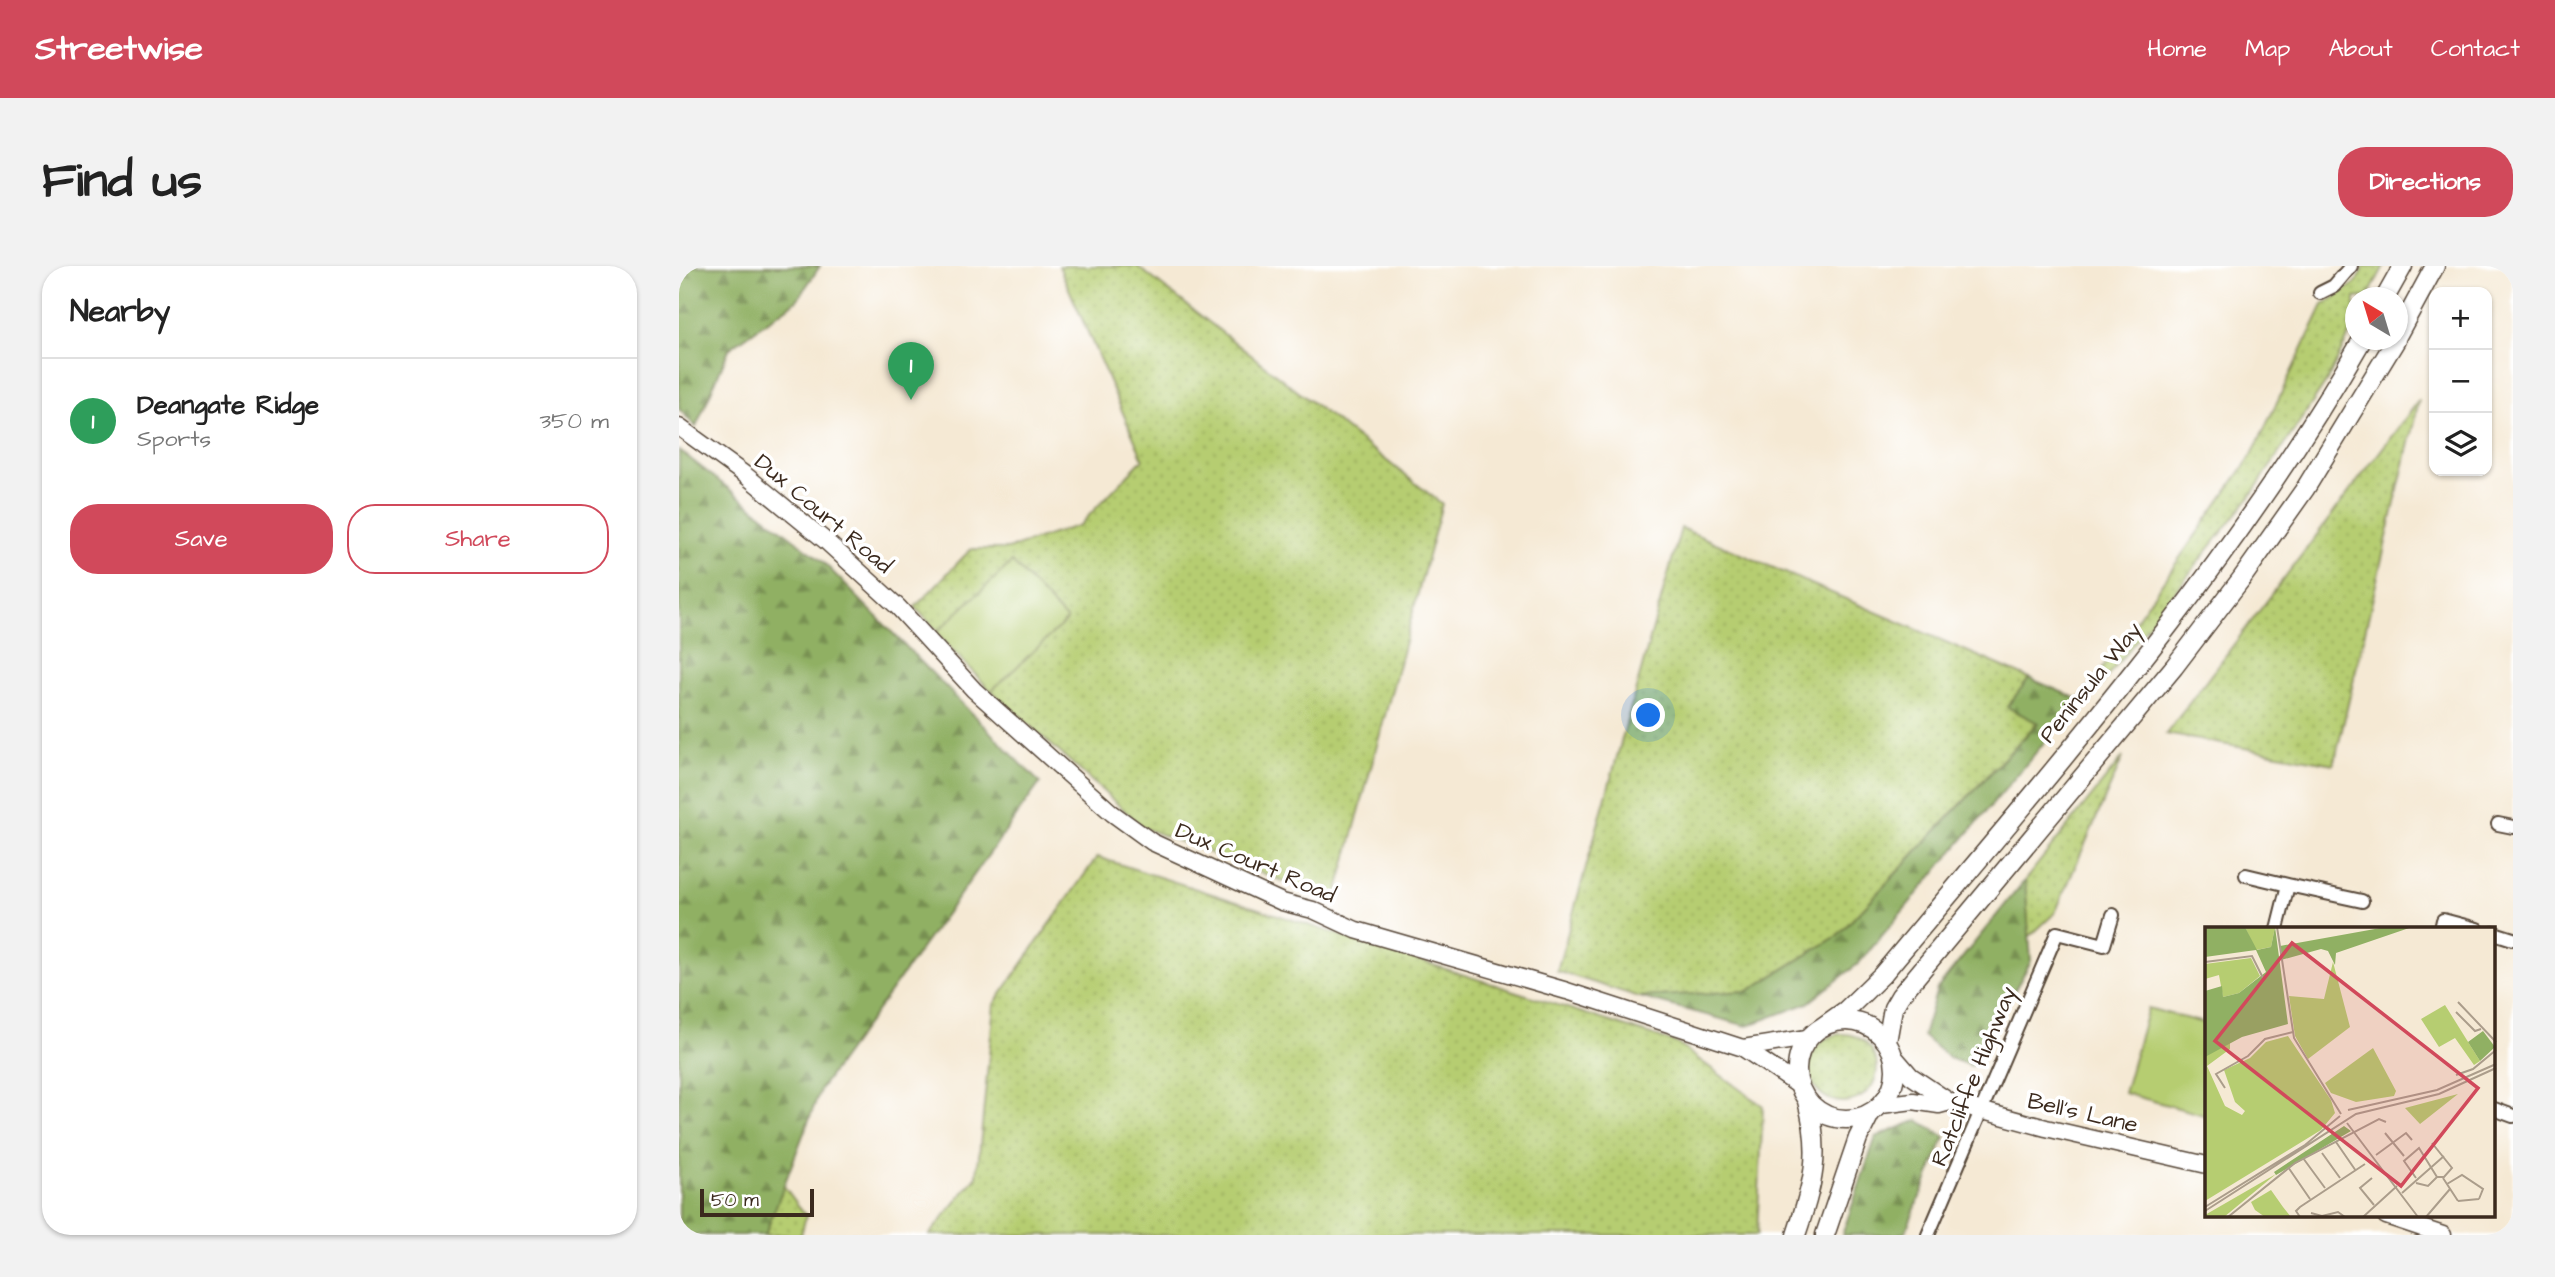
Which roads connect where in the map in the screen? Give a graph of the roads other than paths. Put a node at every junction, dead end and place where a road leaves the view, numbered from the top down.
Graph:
1 (2351, 266) edge
2 (2403, 266) edge
3 (2435, 266) edge
4 (2391, 287) edge
5 (2320, 293) dead end
6 (2408, 317) edge
7 (2355, 350) edge
8 (2390, 350) edge
9 (679, 427) edge
10 (2498, 824) dead end
11 (2513, 827) edge
12 (2246, 875) dead end
13 (2288, 885) junction
14 (2362, 901) dead end
15 (2113, 915) dead end
16 (2278, 927) edge
17 (2441, 927) edge
18 (2469, 927) edge
19 (2495, 933) edge
20 (2513, 939) edge
21 (1822, 1027) junction
22 (1807, 1038) junction
23 (1743, 1048) junction
24 (1890, 1048) junction
25 (1798, 1085) junction
26 (1807, 1101) junction
27 (1950, 1102) junction
28 (1876, 1109) junction
29 (2495, 1109) edge
30 (1980, 1111) junction
31 (2513, 1116) edge
32 (2205, 1165) edge
33 (2389, 1217) edge
34 (1797, 1235) edge
35 (1825, 1235) edge
36 (1928, 1235) edge
37 (2443, 1235) edge

1 - 5 street
2 - 4 main road
3 - 6 main road
7 - 21 main road, Peninsula Way
8 - 24 main road
9 - 23 street, Dux Court Road
10 - 11 street
12 - 13 street
13 - 14 street
13 - 16 street
15 - 30 street, Ratcliffe Highway
17 - 18 street
19 - 20 street
21 - 22 main road
21 - 24 main road
22 - 23 street, Dux Court Road
22 - 25 main road
23 - 25 street, Dux Court Road
24 - 27 street, Bell's Lane
24 - 28 main road
25 - 26 main road
26 - 28 main road
26 - 34 main road
27 - 28 street, Bell's Lane
27 - 30 street, Bell's Lane
28 - 35 main road
29 - 31 street
30 - 32 street, Bell's Lane
30 - 36 street, Ratcliffe Highway
33 - 37 street

